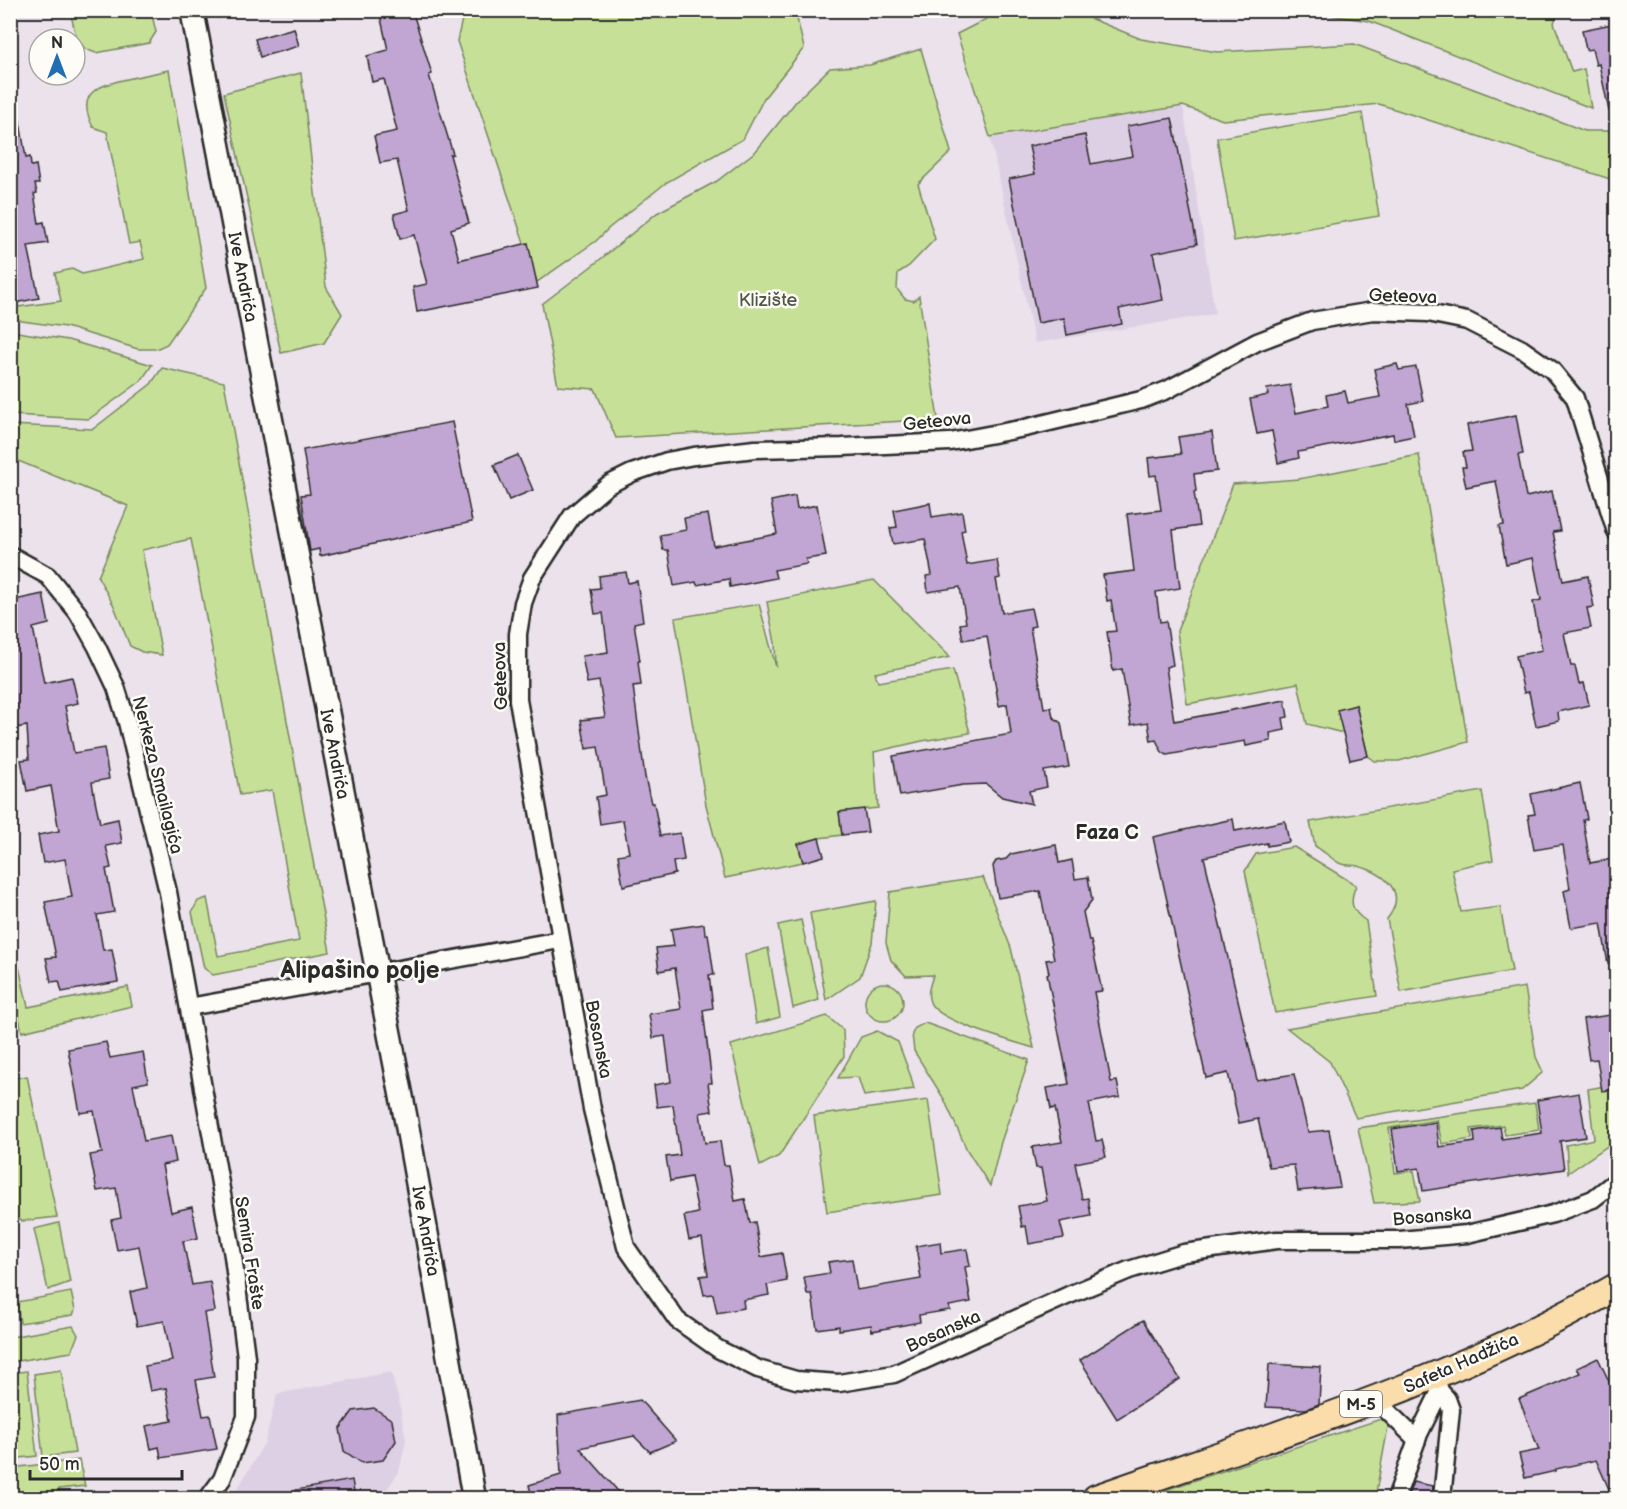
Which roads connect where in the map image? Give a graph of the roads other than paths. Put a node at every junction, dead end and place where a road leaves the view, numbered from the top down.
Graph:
1 (192, 10) edge
2 (1617, 532) edge
3 (10, 555) edge
4 (560, 940) junction
5 (378, 973) junction
6 (189, 1007) junction
7 (1617, 1181) edge
8 (1617, 1287) edge
9 (1437, 1383) junction
10 (1375, 1399) junction
11 (1417, 1440) junction
12 (208, 1498) edge
13 (474, 1498) edge
14 (1096, 1498) edge
15 (1396, 1498) edge
16 (1442, 1498) edge

1 - 5 main road, Ive Andrića
2 - 4 street, Geteova
3 - 6 street, Nerkeza Smailagića
4 - 5 street
4 - 7 street, Bosanska
5 - 6 street
5 - 13 main road, Ive Andrića
6 - 12 street, Semira Frašte
8 - 9 main road, Safeta Hadžića / M-5
9 - 10 main road, Safeta Hadžića / M-5
9 - 11 street
9 - 16 street
10 - 11 street
10 - 14 main road, Safeta Hadžića / M-5
11 - 15 street

